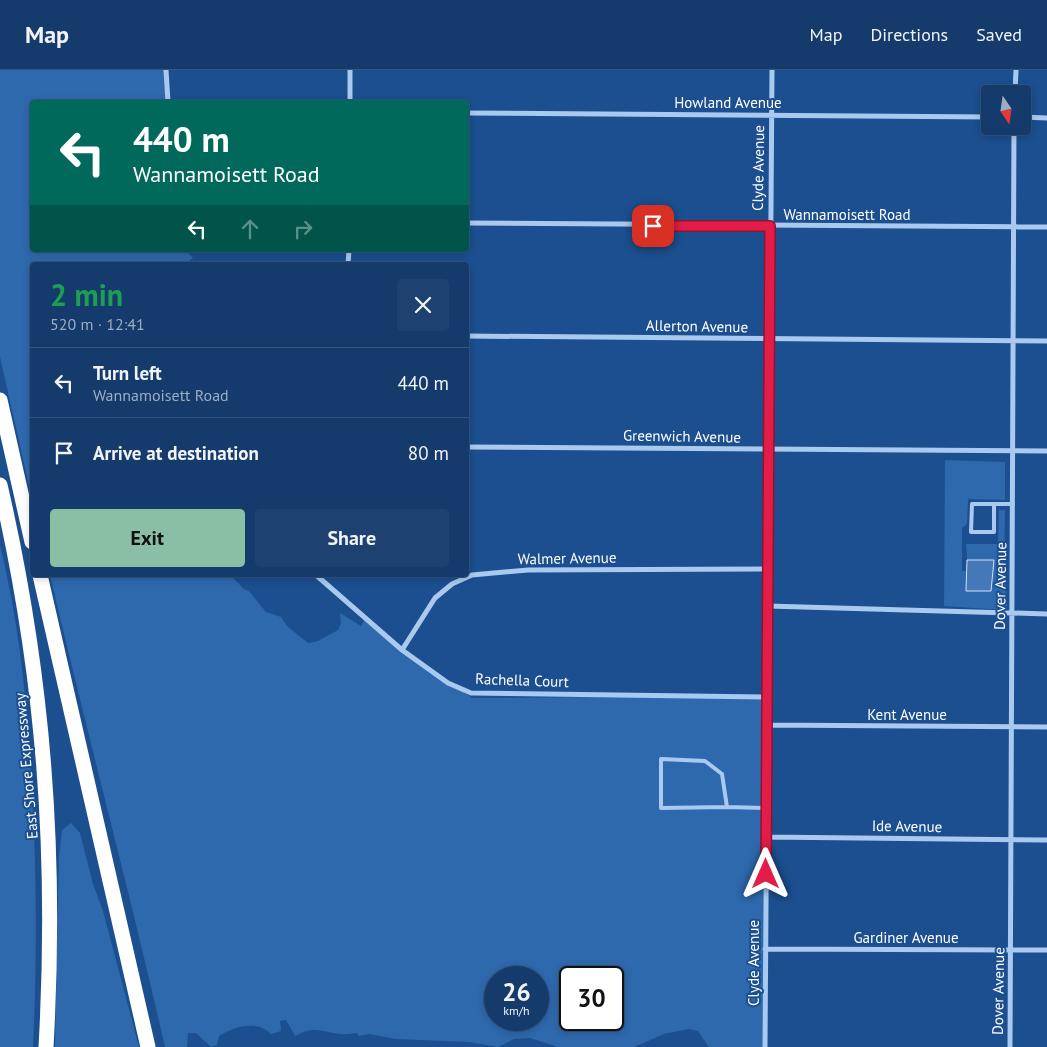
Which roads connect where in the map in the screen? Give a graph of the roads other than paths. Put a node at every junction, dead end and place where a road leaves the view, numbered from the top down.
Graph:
1 (166, 70) edge
2 (350, 70) edge
3 (772, 70) edge
4 (1016, 70) edge
5 (1015, 85) edge
6 (168, 100) edge
7 (350, 100) edge
8 (469, 114) edge
9 (772, 115) junction
10 (981, 117) edge
11 (1031, 117) edge
12 (1047, 118) edge
13 (1014, 135) edge
14 (469, 223) edge
15 (770, 226) junction
16 (1014, 227) junction
17 (1047, 227) edge
18 (469, 336) edge
19 (768, 340) junction
20 (1013, 340) junction
21 (1047, 340) edge
22 (0, 400) edge
23 (469, 447) edge
24 (768, 450) junction
25 (1014, 451) junction
26 (1047, 451) edge
27 (0, 485) edge
28 (994, 504) junction
29 (1013, 504) junction
30 (30, 533) edge
31 (768, 569) junction
32 (469, 576) edge
33 (40, 577) edge
34 (318, 577) edge
35 (468, 577) edge
36 (768, 606) junction
37 (1012, 614) junction
38 (1047, 614) edge
39 (402, 650) junction
40 (767, 697) junction
41 (767, 725) junction
42 (1010, 727) junction
43 (1047, 727) edge
44 (727, 807) junction
45 (766, 808) junction
46 (766, 837) junction
47 (1011, 840) junction
48 (1047, 840) edge
49 (765, 949) junction
50 (1011, 950) junction
51 (1047, 950) edge
52 (46, 1047) edge
53 (148, 1047) edge
54 (765, 1047) edge
55 (1010, 1047) edge

1 - 6 street
2 - 7 street
3 - 9 street, Clyde Avenue
4 - 5 street
8 - 9 street, Howland Avenue
9 - 10 street, Howland Avenue
9 - 15 street, Clyde Avenue
11 - 12 street
13 - 16 street, Dover Avenue
14 - 15 street, Wannamoisett Road
15 - 16 street, Wannamoisett Road
15 - 19 street, Clyde Avenue
16 - 17 street, Wannamoisett Road
16 - 20 street, Dover Avenue
18 - 19 street, Allerton Avenue
19 - 20 street, Allerton Avenue
19 - 24 street, Clyde Avenue
20 - 21 street, Allerton Avenue
20 - 25 street, Dover Avenue
22 - 30 highway
23 - 24 street, Greenwich Avenue
24 - 25 street, Greenwich Avenue
24 - 31 street, Clyde Avenue
25 - 26 street, Greenwich Avenue
25 - 29 street, Dover Avenue
27 - 52 highway, East Shore Expressway
28 - 28 lane
28 - 29 lane
29 - 37 street, Dover Avenue
31 - 32 street, Walmer Avenue
31 - 36 street, Clyde Avenue
33 - 53 highway
34 - 39 street, Rachella Court
35 - 39 street, Walmer Avenue
36 - 37 street
36 - 40 street, Clyde Avenue
37 - 38 street
37 - 42 street, Dover Avenue
39 - 40 street, Rachella Court
40 - 41 street, Clyde Avenue
41 - 42 street, Kent Avenue
41 - 45 street, Clyde Avenue
42 - 43 street, Kent Avenue
42 - 47 street, Dover Avenue
44 - 44 lane
44 - 45 lane
45 - 46 street, Clyde Avenue
46 - 47 street, Ide Avenue
46 - 49 street, Clyde Avenue
47 - 48 street, Ide Avenue
47 - 50 street, Dover Avenue
49 - 50 street, Gardiner Avenue
49 - 54 street, Clyde Avenue
50 - 51 street, Gardiner Avenue
50 - 55 street, Dover Avenue

